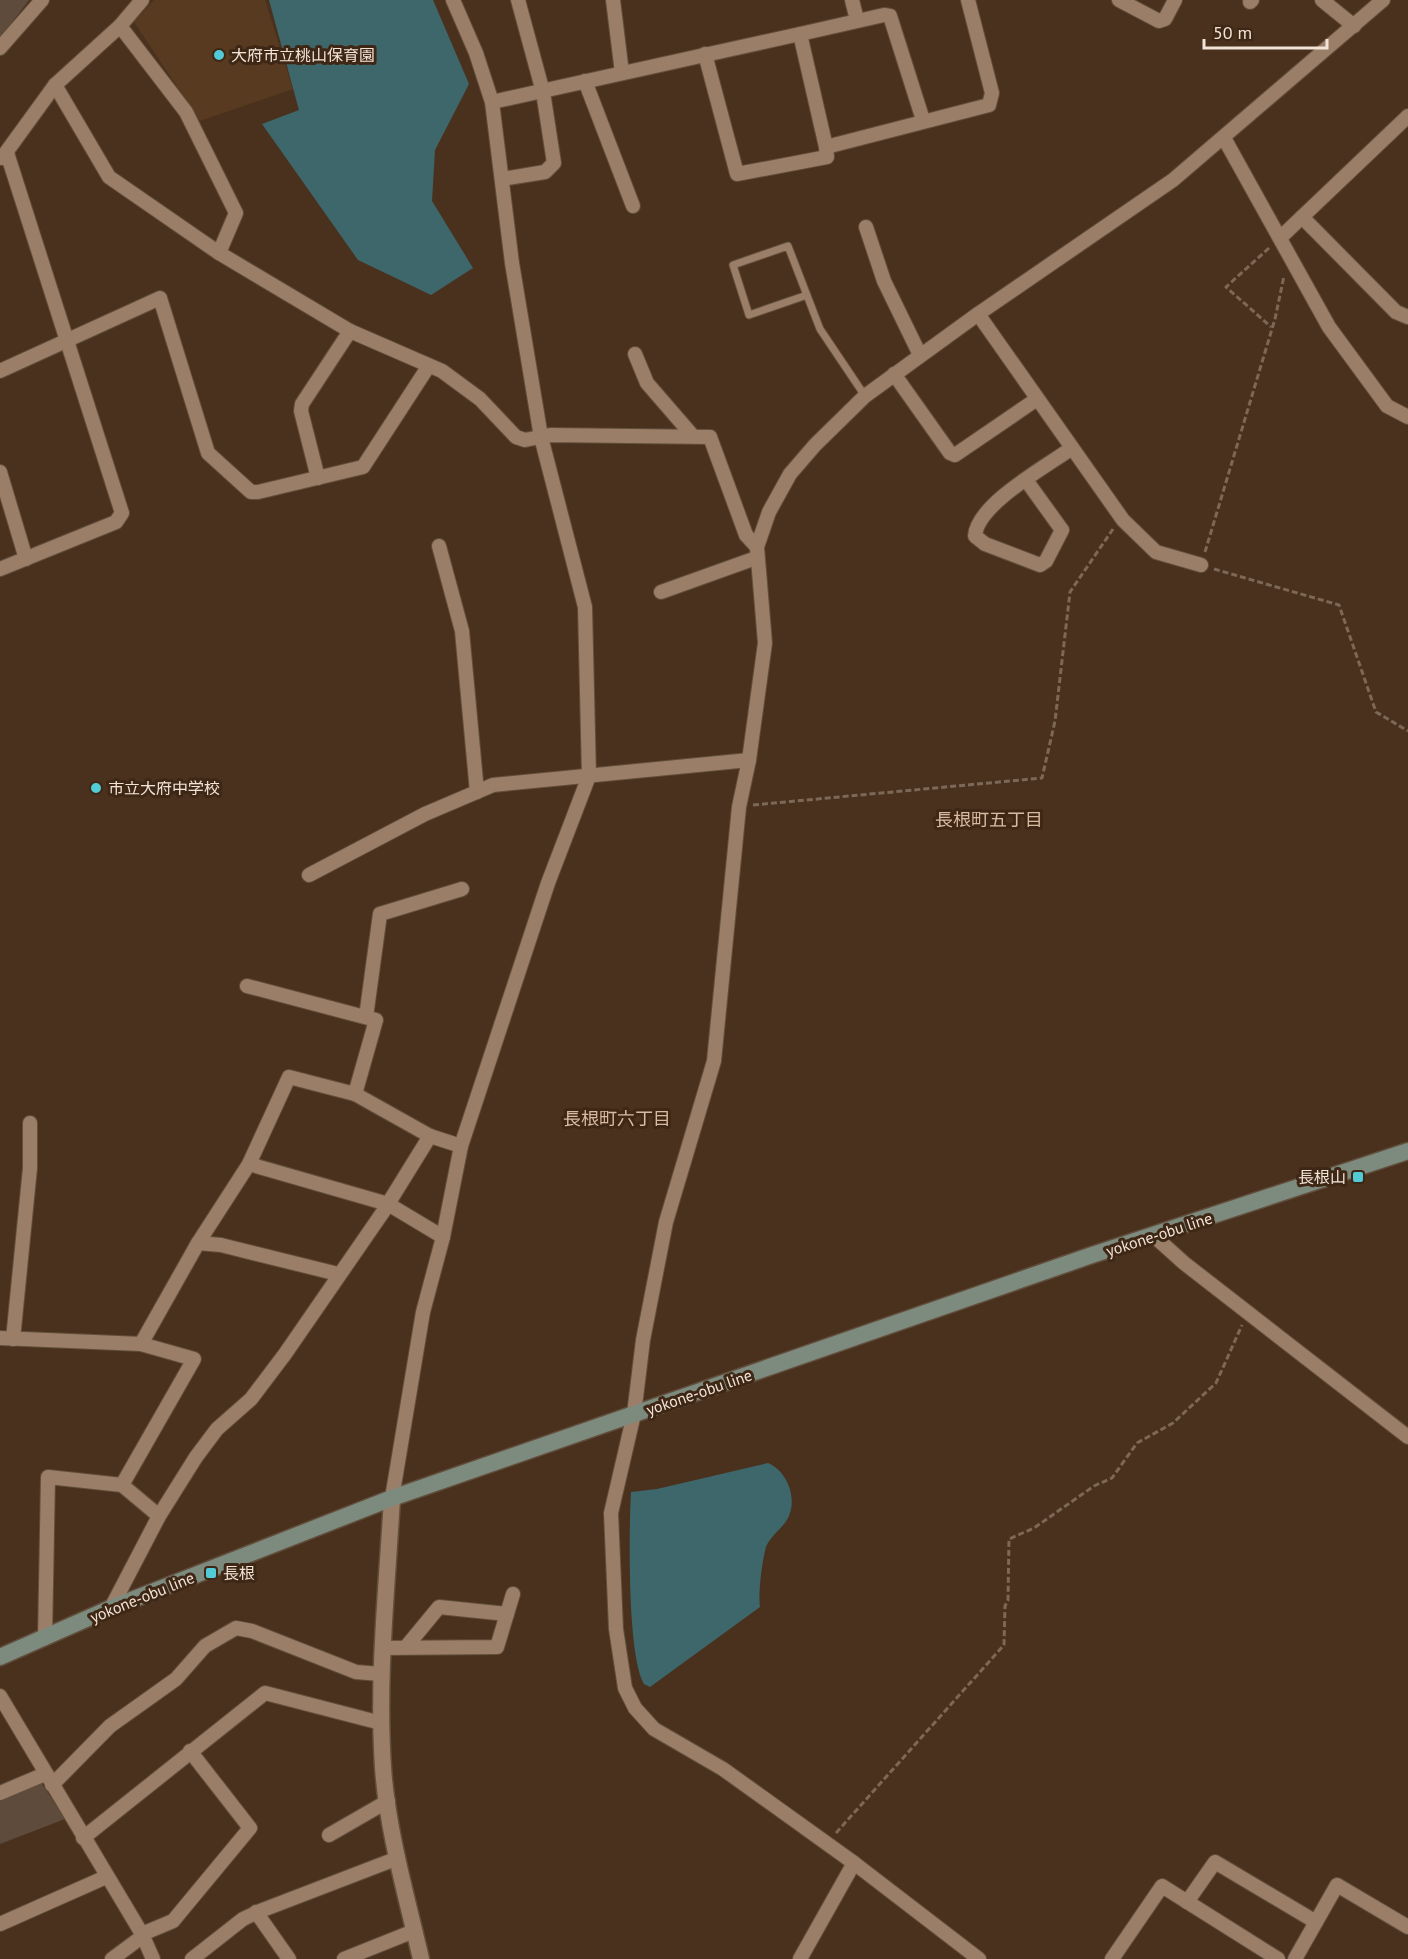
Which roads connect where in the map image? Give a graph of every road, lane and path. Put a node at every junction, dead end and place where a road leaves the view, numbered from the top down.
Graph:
1 (42, 0) edge
2 (142, 0) edge
3 (453, 0) edge
4 (518, 0) edge
5 (613, 0) edge
6 (852, 0) edge
7 (968, 0) edge
8 (1119, 0) edge
9 (1175, 0) edge
10 (1322, 0) edge
11 (1383, 0) edge
12 (857, 20) junction
13 (120, 26) junction
14 (1354, 26) junction
15 (800, 34) junction
16 (0, 48) edge
17 (705, 54) junction
18 (622, 74) junction
19 (585, 81) junction
20 (55, 86) junction
21 (543, 92) junction
22 (492, 102) junction
23 (1408, 118) edge
24 (923, 120) junction
25 (1224, 138) junction
26 (826, 147) junction
27 (4, 156) edge
28 (502, 179) junction
29 (633, 206) dead end
30 (1302, 217) junction
31 (866, 227) dead end
32 (1281, 237) junction
33 (219, 253) junction
34 (1293, 260) junction
35 (807, 295) junction
36 (978, 314) junction
37 (1408, 317) edge
38 (1271, 327) junction
39 (350, 331) junction
40 (67, 340) junction
41 (635, 354) dead end
42 (920, 355) junction
43 (428, 367) junction
44 (0, 371) edge
45 (894, 374) junction
46 (865, 396) junction
47 (1037, 399) junction
48 (1408, 417) edge
49 (692, 435) junction
50 (541, 436) junction
51 (1072, 448) junction
52 (0, 472) edge
53 (318, 478) junction
54 (1026, 480) junction
55 (1123, 520) junction
56 (439, 546) dead end
57 (756, 552) junction
58 (26, 559) junction
59 (1201, 565) junction
60 (0, 569) edge
61 (661, 592) dead end
62 (1408, 731) edge
63 (749, 760) junction
64 (589, 776) junction
65 (477, 792) junction
66 (739, 807) junction
67 (309, 875) dead end
68 (462, 890) dead end
69 (247, 986) dead end
70 (366, 1017) junction
71 (355, 1094) junction
72 (30, 1123) dead end
73 (430, 1136) junction
74 (461, 1146) junction
75 (1408, 1151) edge
76 (249, 1164) junction
77 (388, 1204) junction
78 (1154, 1236) junction
79 (443, 1237) junction
80 (198, 1243) junction
81 (338, 1274) junction
82 (1249, 1312) junction
83 (7, 1339) edge
84 (141, 1344) junction
85 (634, 1414) junction
86 (1408, 1437) edge
87 (122, 1485) junction
88 (392, 1498) junction
89 (159, 1516) junction
90 (513, 1594) dead end
91 (111, 1608) junction
92 (507, 1614) junction
93 (45, 1638) junction
94 (406, 1647) junction
95 (383, 1648) junction
96 (0, 1657) edge
97 (381, 1674) junction
98 (0, 1696) edge
99 (381, 1723) junction
100 (190, 1751) junction
101 (49, 1779) junction
102 (0, 1793) edge
103 (388, 1801) junction
104 (329, 1835) dead end
105 (83, 1838) junction
106 (827, 1844) junction
107 (398, 1858) junction
108 (854, 1863) junction
109 (106, 1877) junction
110 (1187, 1902) junction
111 (256, 1912) junction
112 (1316, 1922) junction
113 (0, 1924) edge
114 (1408, 1926) edge
115 (414, 1931) junction
116 (142, 1935) junction
117 (112, 1959) edge
118 (153, 1959) edge
119 (192, 1959) edge
120 (289, 1959) edge
121 (344, 1959) edge
122 (421, 1959) edge
123 (800, 1959) edge
124 (979, 1959) edge
125 (1112, 1959) edge
126 (1278, 1959) edge
127 (1295, 1959) edge

1 - 16 street
2 - 13 street
3 - 22 street
4 - 21 street
5 - 18 street
6 - 12 street
7 - 24 street
8 - 9 street
10 - 14 street
11 - 14 street
12 - 15 street
12 - 24 street
13 - 20 street
13 - 33 street
14 - 25 street
15 - 17 street
15 - 26 street
17 - 18 street
17 - 26 street
18 - 19 street
19 - 21 street
19 - 29 street
20 - 27 street
20 - 33 street
21 - 22 street
21 - 28 street
22 - 28 street
23 - 30 street
24 - 26 street
25 - 32 street
25 - 36 street
27 - 40 street
28 - 50 street
30 - 32 street
30 - 37 street
31 - 42 street
32 - 34 street
32 - 38 path
33 - 39 street
34 - 38 path
34 - 48 street
35 - 35 lane
35 - 46 lane
36 - 42 street
36 - 47 street
38 - 59 path
39 - 43 street
39 - 53 street
40 - 44 street
40 - 53 street
40 - 58 street
41 - 49 street
42 - 45 street
43 - 50 street
43 - 53 street
45 - 46 street
45 - 47 street
46 - 57 street
47 - 51 street
49 - 50 street
49 - 57 street
50 - 64 street
51 - 54 street
51 - 55 street
52 - 58 street
54 - 54 street
55 - 59 street
55 - 66 path
56 - 65 street
57 - 61 street
57 - 63 street
58 - 60 street
59 - 62 path
63 - 64 street
63 - 66 street
64 - 65 street
64 - 74 street
65 - 67 street
66 - 85 street
68 - 70 street
69 - 70 street
70 - 71 street
71 - 73 street
71 - 76 street
72 - 83 street
73 - 74 street
73 - 77 street
74 - 79 street
75 - 78 main road, yokone-obu line
76 - 77 street
76 - 80 street
77 - 79 street
77 - 81 street
78 - 82 street
78 - 85 main road, yokone-obu line
79 - 88 street
80 - 81 street
80 - 84 street
81 - 89 street
82 - 86 street
82 - 106 path
83 - 84 street
84 - 87 street
85 - 88 main road, yokone-obu line
85 - 106 street
87 - 89 street
87 - 93 street
88 - 91 main road, yokone-obu line
88 - 95 street
89 - 91 street
90 - 92 street
91 - 93 main road, yokone-obu line
92 - 94 street
92 - 94 street
93 - 96 main road, yokone-obu line
94 - 95 street
95 - 97 street
97 - 99 street
97 - 101 street
98 - 101 street
99 - 100 street
99 - 103 street
100 - 105 street
100 - 116 street
101 - 102 street
101 - 105 street
103 - 104 street
103 - 107 street
105 - 109 street
106 - 108 street
107 - 111 street
107 - 115 street
108 - 123 street
108 - 124 street
109 - 113 street
109 - 116 street
110 - 112 street
110 - 125 street
110 - 126 street
111 - 119 street
111 - 120 street
112 - 114 street
112 - 127 street
115 - 121 street
115 - 122 street
116 - 117 street
116 - 118 street

